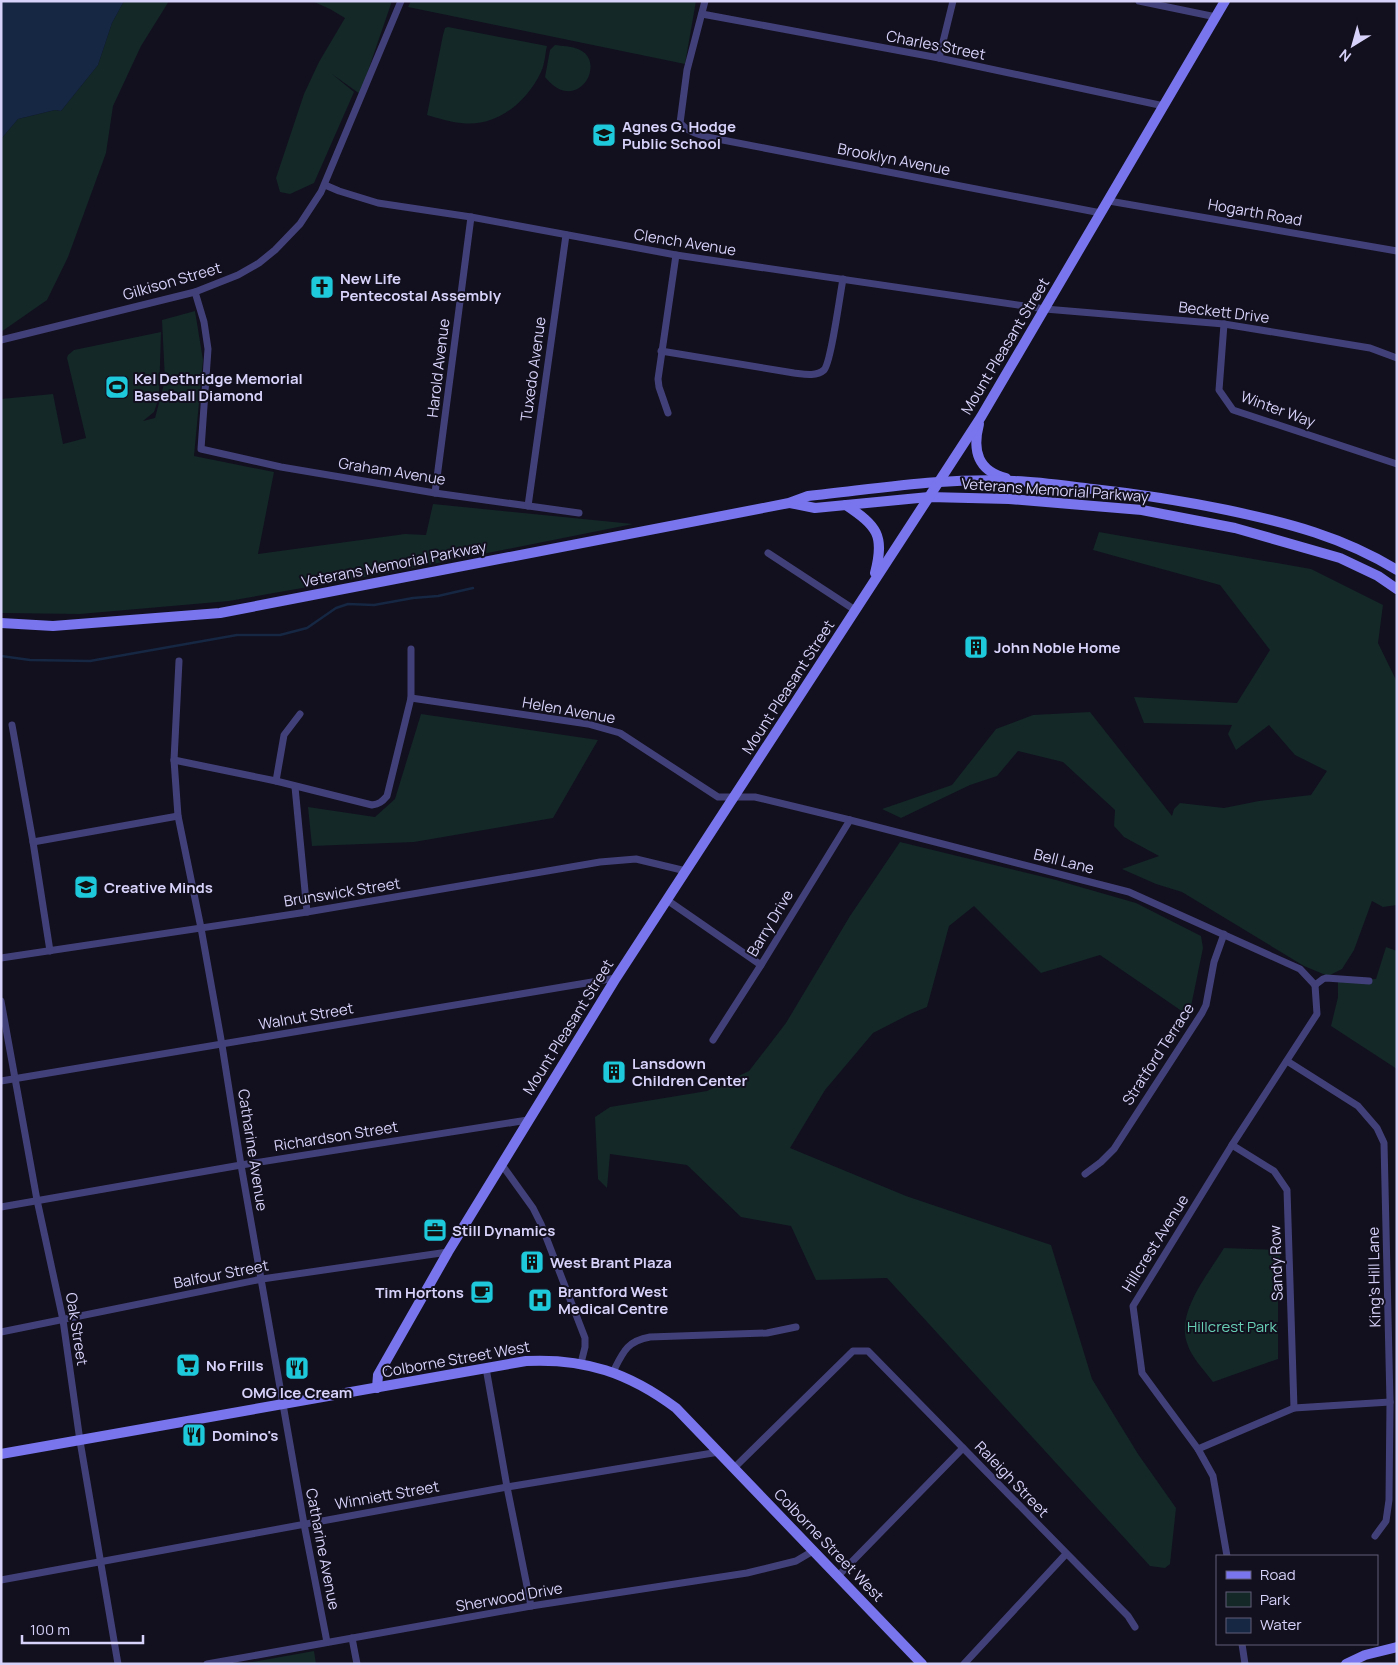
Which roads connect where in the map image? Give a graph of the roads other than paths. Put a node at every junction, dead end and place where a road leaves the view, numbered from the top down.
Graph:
1 (400, 1) edge
2 (705, 1) edge
3 (953, 1) edge
4 (1138, 1) edge
5 (1226, 1) edge
6 (702, 14) junction
7 (1216, 17) junction
8 (939, 58) junction
9 (1164, 106) junction
10 (324, 185) junction
11 (1109, 201) junction
12 (1102, 212) junction
13 (472, 217) junction
14 (566, 235) junction
15 (1397, 251) edge
16 (676, 255) junction
17 (843, 280) junction
18 (195, 292) junction
19 (1045, 309) junction
20 (1224, 324) junction
21 (1, 340) edge
22 (661, 351) junction
23 (1397, 358) edge
24 (668, 413) dead end
25 (981, 417) junction
26 (1397, 464) edge
27 (1014, 481) junction
28 (938, 482) junction
29 (435, 493) junction
30 (929, 497) junction
31 (789, 503) junction
32 (846, 505) junction
33 (528, 506) junction
34 (580, 513) dead end
35 (768, 553) dead end
36 (1397, 570) edge
37 (873, 582) junction
38 (1397, 588) edge
39 (855, 610) junction
40 (1, 623) edge
41 (411, 649) dead end
42 (179, 661) dead end
43 (411, 698) junction
44 (300, 714) dead end
45 (12, 725) dead end
46 (174, 760) junction
47 (276, 781) junction
48 (295, 787) junction
49 (734, 798) junction
50 (178, 816) junction
51 (850, 820) junction
52 (33, 842) junction
53 (686, 871) junction
54 (666, 900) junction
55 (307, 912) junction
56 (201, 928) junction
57 (1224, 934) junction
58 (50, 951) junction
59 (1, 958) edge
60 (761, 965) junction
61 (616, 978) junction
62 (1369, 981) dead end
63 (1315, 985) junction
64 (1, 1001) edge
65 (713, 1040) dead end
66 (222, 1044) junction
67 (1287, 1061) junction
68 (15, 1078) junction
69 (1, 1081) edge
70 (528, 1120) junction
71 (1232, 1145) junction
72 (240, 1165) junction
73 (502, 1165) junction
74 (1086, 1174) dead end
75 (37, 1200) junction
76 (1, 1207) edge
77 (448, 1252) junction
78 (262, 1279) junction
79 (63, 1320) junction
80 (796, 1327) dead end
81 (1, 1332) edge
82 (581, 1363) junction
83 (486, 1368) junction
84 (613, 1372) junction
85 (377, 1388) junction
86 (1390, 1402) junction
87 (283, 1405) junction
88 (1294, 1408) junction
89 (80, 1441) junction
90 (963, 1448) junction
91 (1198, 1449) junction
92 (719, 1452) junction
93 (1, 1454) edge
94 (734, 1468) junction
95 (507, 1487) junction
96 (304, 1524) junction
97 (1375, 1536) dead end
98 (812, 1551) junction
99 (1066, 1554) junction
100 (1227, 1555) edge
101 (101, 1562) junction
102 (838, 1576) junction
103 (1, 1580) edge
104 (531, 1606) junction
105 (1135, 1627) dead end
106 (352, 1638) junction
107 (327, 1642) junction
108 (1242, 1645) edge
109 (1397, 1647) edge
110 (118, 1664) edge
111 (207, 1664) edge
112 (356, 1664) edge
113 (922, 1664) edge
114 (964, 1664) edge
115 (1245, 1664) edge
116 (1346, 1664) edge

1 - 10 street, Gilkison Street
2 - 6 street
3 - 8 street
4 - 7 street
5 - 7 main road, Mount Pleasant Street
6 - 8 street, Charles Street
6 - 12 street, Brooklyn Avenue
7 - 9 main road, Mount Pleasant Street
8 - 9 street, Charles Street
9 - 11 main road, Mount Pleasant Street
10 - 13 street, Clench Avenue
10 - 18 street, Gilkison Street
11 - 12 main road, Mount Pleasant Street
11 - 15 street, Hogarth Road
12 - 19 main road, Mount Pleasant Street
13 - 14 street, Clench Avenue
13 - 29 street, Harold Avenue
14 - 16 street, Clench Avenue
14 - 33 street, Tuxedo Avenue
16 - 17 street, Clench Avenue
16 - 22 street
17 - 19 street, Clench Avenue
17 - 22 street
18 - 21 street, Gilkison Street
18 - 29 street, Graham Avenue
19 - 20 street, Beckett Drive
19 - 25 main road, Mount Pleasant Street
20 - 23 street, Beckett Drive
20 - 26 street, Winter Way
22 - 24 street
25 - 27 main road
25 - 28 main road, Mount Pleasant Street
27 - 28 main road, Veterans Memorial Parkway
27 - 36 main road, Veterans Memorial Parkway
28 - 30 main road, Mount Pleasant Street
28 - 31 main road, Veterans Memorial Parkway
29 - 33 street, Graham Avenue
30 - 32 main road, Veterans Memorial Parkway
30 - 37 main road, Mount Pleasant Street
30 - 38 main road, Veterans Memorial Parkway
31 - 32 main road, Veterans Memorial Parkway
31 - 40 main road, Veterans Memorial Parkway
32 - 37 main road
33 - 34 street, Graham Avenue
35 - 39 street
37 - 39 main road, Mount Pleasant Street
39 - 49 main road, Mount Pleasant Street
41 - 43 street
42 - 46 street, Catharine Avenue
43 - 48 street
43 - 49 street, Helen Avenue
44 - 47 street
45 - 52 street
46 - 47 street
46 - 50 street, Catharine Avenue
47 - 48 street
48 - 55 street
49 - 51 street, Bell Lane
49 - 53 main road, Mount Pleasant Street
50 - 52 street
50 - 56 street, Catharine Avenue
51 - 57 street, Bell Lane
51 - 60 street, Barry Drive
52 - 58 street
53 - 54 main road, Mount Pleasant Street
53 - 55 street, Brunswick Street
54 - 60 street
54 - 61 main road, Mount Pleasant Street
55 - 56 street, Brunswick Street
56 - 58 street, Brunswick Street
56 - 66 street, Catharine Avenue
57 - 63 street, Bell Lane
57 - 74 street, Stratford Terrace
58 - 59 street, Brunswick Street
60 - 65 street, Barry Drive
61 - 66 street, Walnut Street
61 - 70 main road, Mount Pleasant Street
62 - 63 street
63 - 67 street, Hillcrest Avenue
64 - 68 street, Oak Street
66 - 68 street, Walnut Street
66 - 72 street, Catharine Avenue
67 - 71 street, Hillcrest Avenue
67 - 86 street, King's Hill Lane
68 - 69 street, Walnut Street
68 - 75 street, Oak Street
70 - 72 street, Richardson Street
70 - 73 main road, Mount Pleasant Street
71 - 88 street, Sandy Row
71 - 91 street, Hillcrest Avenue
72 - 75 street, Richardson Street
72 - 78 street, Catharine Avenue
73 - 77 main road, Mount Pleasant Street
73 - 82 street
75 - 76 street, Richardson Street
75 - 79 street, Oak Street
77 - 78 street, Balfour Street
77 - 85 main road, Mount Pleasant Street
78 - 79 street, Balfour Street
78 - 87 street, Catharine Avenue
79 - 81 street, Balfour Street
79 - 89 street, Oak Street
80 - 84 street
82 - 83 main road, Colborne Street West
82 - 84 main road, Colborne Street West
83 - 85 main road, Colborne Street West
83 - 95 street
84 - 92 main road, Colborne Street West
85 - 87 main road, Colborne Street West
86 - 88 street
86 - 97 street, King's Hill Lane
87 - 89 main road, Colborne Street West
87 - 96 street, Catharine Avenue
88 - 91 street
89 - 93 main road, Colborne Street West
89 - 101 street, Oak Street
90 - 94 street, Raleigh Street
90 - 99 street, Raleigh Street
90 - 102 street
91 - 100 street, Hillcrest Avenue
92 - 94 main road, Colborne Street West
92 - 95 street, Winniett Street
94 - 98 main road, Colborne Street West
95 - 96 street, Winniett Street
95 - 104 street
96 - 101 street, Winniett Street
96 - 107 street, Catharine Avenue
98 - 102 main road, Colborne Street West
98 - 104 street, Sherwood Drive
99 - 105 street, Raleigh Street
99 - 114 street
101 - 103 street, Winniett Street
101 - 110 street, Oak Street
102 - 113 main road, Colborne Street West
104 - 106 street, Sherwood Drive
106 - 107 street, Sherwood Drive
106 - 112 street
107 - 111 street, Sherwood Drive
108 - 115 street
109 - 116 main road

